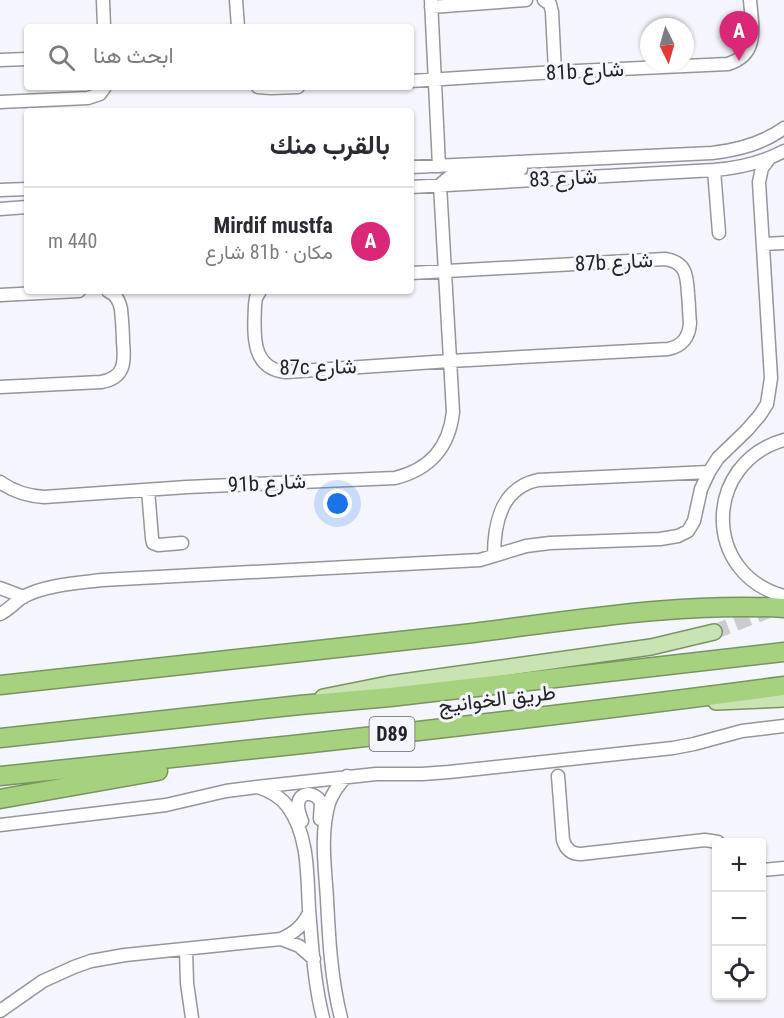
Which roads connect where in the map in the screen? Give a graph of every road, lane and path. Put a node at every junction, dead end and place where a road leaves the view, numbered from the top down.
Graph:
1 (102, 0) edge
2 (236, 0) edge
3 (526, 0) edge
4 (544, 0) edge
5 (750, 0) edge
6 (431, 4) edge
7 (104, 24) edge
8 (238, 24) edge
9 (24, 59) edge
10 (0, 60) edge
11 (555, 72) junction
12 (435, 80) junction
13 (414, 81) edge
14 (103, 90) edge
15 (0, 102) edge
16 (784, 128) edge
17 (784, 151) edge
18 (769, 159) junction
19 (520, 162) junction
20 (439, 166) junction
21 (414, 167) edge
22 (734, 168) junction
23 (714, 170) junction
24 (759, 182) junction
25 (440, 185) junction
26 (414, 187) edge
27 (24, 189) edge
28 (0, 190) edge
29 (24, 207) edge
30 (0, 209) edge
31 (719, 233) dead end
32 (784, 243) edge
33 (763, 244) junction
34 (445, 271) junction
35 (414, 273) edge
36 (32, 294) edge
37 (112, 294) edge
38 (258, 294) edge
39 (0, 296) edge
40 (450, 361) junction
41 (0, 387) edge
42 (784, 440) edge
43 (709, 472) junction
44 (0, 482) edge
45 (148, 490) junction
46 (182, 543) dead end
47 (494, 556) junction
48 (0, 588) edge
49 (784, 596) edge
50 (24, 597) junction
51 (784, 608) edge
52 (0, 614) edge
53 (714, 632) tunnel mouth
54 (784, 652) edge
55 (0, 685) edge
56 (784, 686) edge
57 (784, 699) edge
58 (653, 703) junction
59 (300, 705) junction
60 (781, 729) edge
61 (0, 738) edge
62 (303, 745) junction
63 (0, 776) edge
64 (347, 776) junction
65 (558, 776) dead end
66 (257, 787) junction
67 (0, 799) edge
68 (0, 825) edge
69 (712, 842) edge
70 (323, 853) junction
71 (305, 854) junction
72 (784, 868) edge
73 (766, 870) edge
74 (309, 913) junction
75 (281, 939) junction
76 (186, 949) junction
77 (314, 959) junction
78 (0, 1011) edge
79 (192, 1018) edge
80 (323, 1018) edge
81 (341, 1018) edge

1 - 7 street
2 - 8 street
3 - 6 street
4 - 11 street
5 - 11 street, 81b شارع
6 - 12 street
9 - 10 street
11 - 12 street, 81b شارع
12 - 13 street, 81b شارع
12 - 20 street
14 - 15 street
16 - 19 street, شارع 83
17 - 18 street, شارع 83
18 - 22 street, شارع 83
18 - 24 street
19 - 20 street, شارع 83
19 - 25 street
20 - 21 street, شارع 83
22 - 23 street, شارع 83
22 - 24 street
23 - 25 street, شارع 83
23 - 31 street
24 - 33 street
25 - 26 street, شارع 83
25 - 34 street, 91b شارع
27 - 28 street
29 - 30 street
32 - 33 street
33 - 43 street
34 - 35 street
34 - 40 street, 91b شارع
34 - 40 street, 87b شارع
36 - 39 street
37 - 41 street
38 - 40 street, 87c شارع
40 - 45 street, 91b شارع
42 - 49 street
43 - 47 street
43 - 47 street
44 - 45 street, 91b شارع
45 - 46 street
47 - 50 street
48 - 50 street
50 - 52 street
51 - 55 highway
53 - 59 main road
54 - 59 highway, طريق الخوانيج / D89
56 - 58 highway, طريق الخوانيج / D89
57 - 58 main road
58 - 62 highway, طريق الخوانيج / D89
59 - 61 highway, طريق الخوانيج / D89
60 - 64 street
62 - 63 highway, طريق الخوانيج / D89
62 - 67 highway
64 - 66 street
64 - 70 street
65 - 69 street
66 - 68 street
66 - 71 street
70 - 71 street
70 - 81 street
71 - 74 street
72 - 73 street
74 - 75 street
74 - 77 street
75 - 76 street
75 - 77 street
76 - 78 street
76 - 79 street
77 - 80 street

